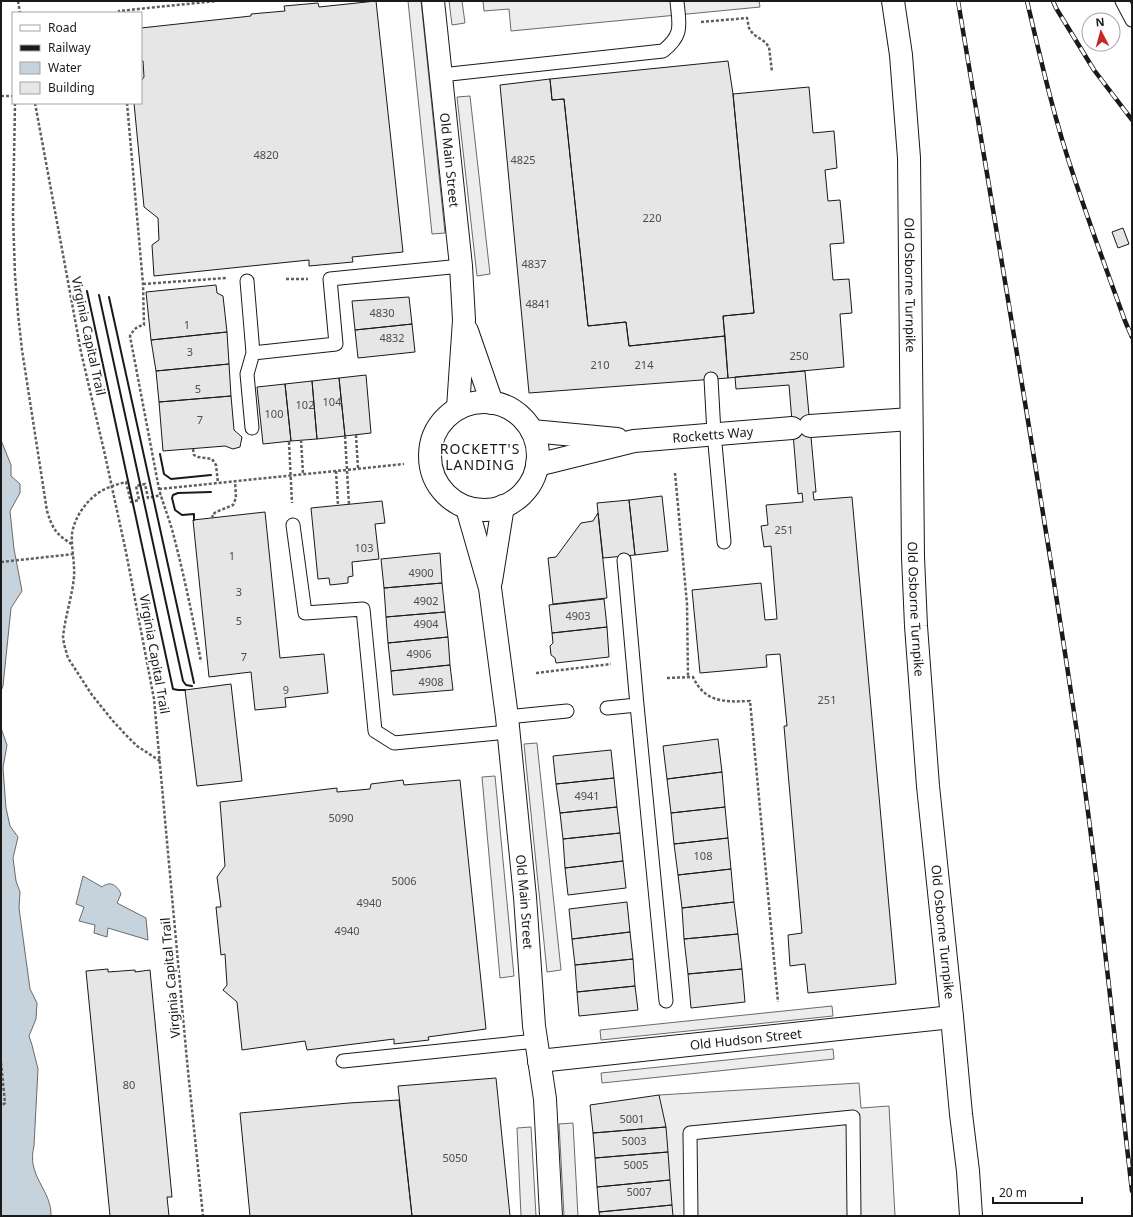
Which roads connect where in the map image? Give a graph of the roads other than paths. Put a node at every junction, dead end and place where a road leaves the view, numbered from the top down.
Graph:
1 (433, 1) edge
2 (677, 1) edge
3 (893, 1) edge
4 (1122, 1) edge
5 (1132, 20) edge
6 (441, 75) junction
7 (461, 266) junction
8 (247, 281) dead end
9 (464, 320) junction
10 (253, 353) junction
11 (711, 379) dead end
12 (492, 403) junction
13 (458, 408) junction
14 (911, 419) junction
15 (252, 428) dead end
16 (532, 431) junction
17 (714, 433) junction
18 (634, 441) junction
19 (537, 465) junction
20 (503, 506) junction
21 (467, 508) junction
22 (293, 525) road end
23 (724, 542) dead end
24 (624, 560) dead end
25 (490, 588) junction
26 (636, 705) junction
27 (607, 708) dead end
28 (567, 711) dead end
29 (507, 724) junction
30 (666, 1001) dead end
31 (952, 1017) junction
32 (537, 1051) junction
33 (343, 1061) dead end
34 (551, 1216) edge
35 (691, 1216) edge
36 (854, 1216) edge
37 (971, 1216) edge

1 - 6 street, Old Main Street
2 - 6 lane
3 - 14 street, Old Osborne Turnpike
4 - 5 lane
6 - 7 street, Old Main Street
7 - 9 street, Old Main Street
7 - 10 lane
8 - 10 lane
9 - 12 street, Old Main Street
9 - 13 street, Old Main Street
10 - 15 lane
11 - 17 lane
12 - 13 street
12 - 16 street
13 - 21 street
14 - 17 street, Rocketts Way
14 - 31 street, Old Osborne Turnpike
16 - 18 street, Rocketts Way
16 - 19 street
17 - 18 street, Rocketts Way
17 - 23 lane
18 - 19 street, Rocketts Way
19 - 20 street
20 - 21 street
20 - 25 street, Old Main Street
21 - 25 street, Old Main Street
22 - 29 lane
24 - 26 lane
25 - 29 street, Old Main Street
26 - 27 lane
26 - 30 lane
28 - 29 lane
29 - 32 street, Old Main Street
31 - 32 street, Old Hudson Street
31 - 37 street, Old Osborne Turnpike
32 - 33 lane
32 - 34 street, Old Main Street
35 - 36 lane

